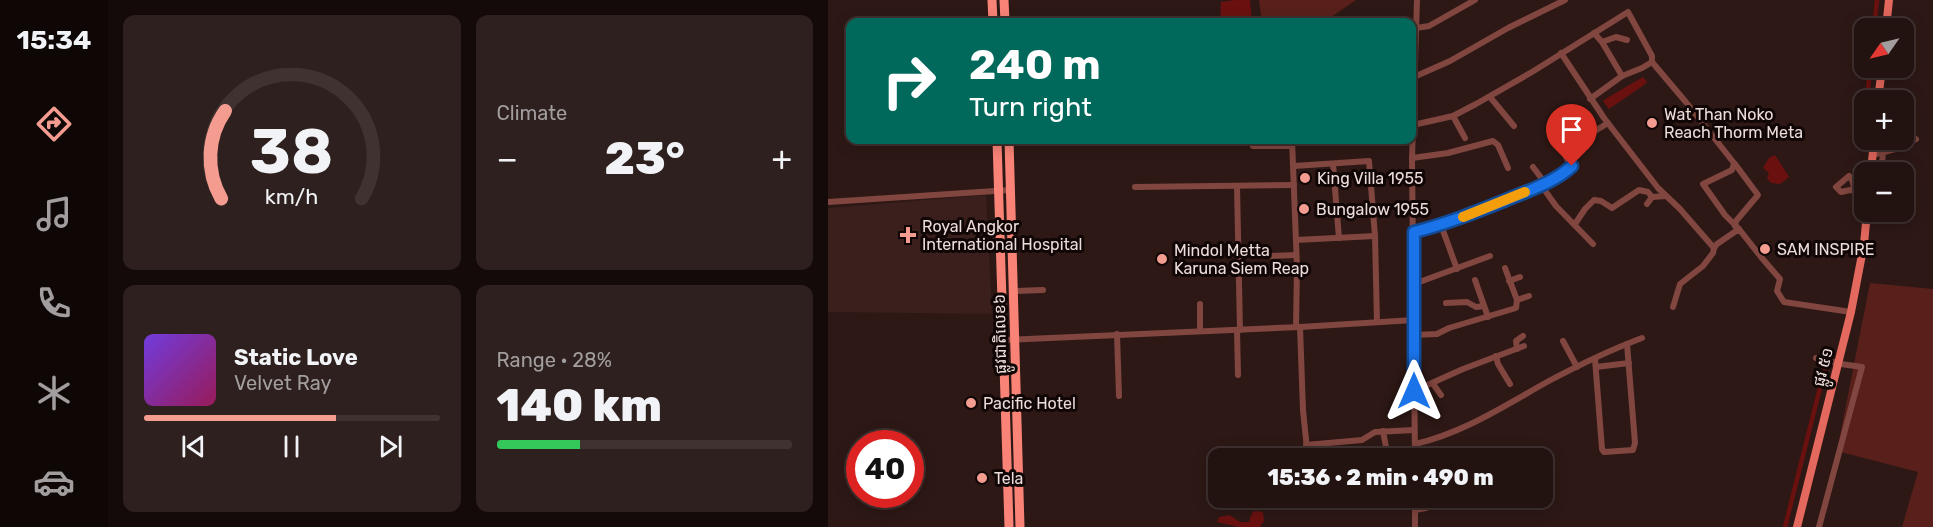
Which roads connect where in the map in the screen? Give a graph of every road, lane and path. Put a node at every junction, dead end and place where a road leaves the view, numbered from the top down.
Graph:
1 (992, 0) edge
2 (1005, 0) edge
3 (1417, 0) edge
4 (1475, 0) edge
5 (1565, 0) edge
6 (1889, 0) edge
7 (993, 18) edge
8 (1005, 18) edge
9 (1887, 18) edge
10 (1416, 28) joint
11 (1594, 33) junction
12 (1627, 40) dead end
13 (1602, 42) junction
14 (1561, 53) junction
15 (1652, 62) junction
16 (1416, 76) edge
17 (1622, 76) junction
18 (1490, 97) junction
19 (1590, 99) junction
20 (1453, 116) junction
21 (1608, 123) junction
22 (1416, 125) edge
23 (1514, 126) dead end
24 (1465, 138) dead end
25 (1916, 139) dead end
26 (997, 144) edge
27 (1009, 144) edge
28 (1279, 144) edge
29 (1292, 144) edge
30 (1412, 144) edge
31 (1253, 146) dead end
32 (1878, 150) edge
33 (1879, 154) junction
34 (1412, 158) junction
35 (1875, 162) edge
36 (1880, 162) edge
37 (1734, 163) junction
38 (1333, 164) junction
39 (1294, 166) junction
40 (1533, 167) dead end
41 (1508, 168) dead end
42 (1543, 184) junction
43 (1294, 185) junction
44 (1237, 186) junction
45 (1135, 187) dead end
46 (998, 190) junction
47 (1010, 190) junction
48 (1666, 196) junction
49 (1652, 197) junction
50 (828, 202) edge
51 (1647, 204) dead end
52 (1866, 222) edge
53 (1575, 224) junction
54 (1441, 225) junction
55 (1737, 228) junction
56 (1414, 232) junction
57 (1375, 237) junction
58 (1339, 238) junction
59 (1296, 240) junction
60 (1593, 244) dead end
61 (1714, 248) junction
62 (1296, 255) junction
63 (1270, 256) dead end
64 (1490, 256) dead end
65 (1505, 268) dead end
66 (1457, 269) junction
67 (1520, 277) dead end
68 (1475, 280) dead end
69 (1509, 281) junction
70 (1414, 284) junction
71 (1043, 290) dead end
72 (1014, 291) junction
73 (1529, 296) dead end
74 (1517, 300) junction
75 (1446, 303) dead end
76 (1200, 304) dead end
77 (1484, 306) junction
78 (1673, 307) dead end
79 (1851, 312) junction
80 (1488, 317) junction
81 (1414, 320) junction
82 (1377, 322) junction
83 (1298, 327) junction
84 (1238, 330) junction
85 (1200, 331) junction
86 (1117, 334) junction
87 (1414, 335) junction
88 (1523, 336) dead end
89 (1642, 338) dead end
90 (1003, 340) junction
91 (1015, 340) junction
92 (1563, 341) dead end
93 (1627, 344) junction
94 (1496, 356) junction
95 (1816, 358) dead end
96 (1595, 363) junction
97 (1629, 363) junction
98 (1833, 363) junction
99 (1577, 367) junction
100 (1238, 375) dead end
101 (1433, 384) junction
102 (1510, 384) dead end
103 (1414, 391) junction
104 (1441, 395) dead end
105 (1119, 396) dead end
106 (1414, 430) junction
107 (1383, 431) junction
108 (1414, 444) junction
109 (1306, 445) junction
110 (1306, 448) edge
111 (1386, 448) edge
112 (1414, 448) edge
113 (1424, 508) edge
114 (1415, 510) joint
115 (1009, 527) edge
116 (1020, 527) edge
117 (1415, 527) edge
118 (1797, 527) edge
119 (1819, 527) edge

1 - 7 highway
2 - 8 highway
3 - 10 street
4 - 10 street
5 - 16 street
6 - 9 main road
11 - 13 street
11 - 14 street
11 - 15 street
12 - 13 street
13 - 17 street
14 - 18 street
14 - 19 street
15 - 17 street
15 - 37 street
17 - 19 street
18 - 20 street
18 - 23 street
19 - 21 street
20 - 22 street
20 - 24 street
21 - 42 street
21 - 48 street
25 - 33 street
26 - 46 highway, ផ្លូវជាតិលេខ៦
27 - 47 highway, ផ្លូវជាតិលេខ៦
28 - 31 street
29 - 39 street
30 - 34 street
32 - 33 main road
33 - 35 main road
33 - 36 street
34 - 41 street
34 - 56 street
37 - 55 street
37 - 55 street
38 - 39 street
38 - 57 street
38 - 58 street
39 - 43 street
40 - 42 street
42 - 53 street
42 - 54 street
43 - 44 street
43 - 59 street
44 - 45 street
44 - 84 street
46 - 47 street
46 - 50 street
46 - 90 highway, ផ្លូវជាតិលេខ៦
47 - 72 highway, ផ្លូវជាតិលេខ៦
48 - 49 street
48 - 61 street
49 - 51 street
49 - 53 street
52 - 79 main road, ផ្លូវ ៥១
53 - 60 street
54 - 56 street
54 - 66 street
55 - 61 street
55 - 79 street
56 - 70 street
57 - 58 street
57 - 82 street
58 - 59 street
59 - 62 street
61 - 78 street
62 - 63 street
62 - 83 street
64 - 66 street
65 - 69 street
66 - 70 street
67 - 69 street
68 - 77 street
69 - 74 street
70 - 81 street
71 - 72 street
72 - 91 highway, ផ្លូវជាតិលេខ៦
73 - 74 street
74 - 80 street
75 - 77 street
76 - 85 street
77 - 80 street
79 - 98 main road, ផ្លូវ ៥១
80 - 87 street
81 - 82 street
81 - 87 street
82 - 83 street
83 - 84 street
83 - 109 street
84 - 85 street
84 - 100 street
85 - 86 street
86 - 91 street
86 - 105 street
87 - 103 street
88 - 94 street
89 - 93 street
90 - 91 street
90 - 115 highway, ផ្លូវជាតិលេខ៦
91 - 116 highway, ផ្លូវជាតិលេខ៦
92 - 99 street
93 - 96 street
93 - 97 street
94 - 101 street
94 - 102 street
95 - 98 street
96 - 97 street
96 - 97 street
96 - 99 street
98 - 118 main road, ផ្លូវ ៥១
98 - 119 street
99 - 108 street
101 - 103 street
101 - 104 street
103 - 106 street
106 - 107 street
106 - 108 street
107 - 109 street
107 - 111 street
108 - 112 street
109 - 110 street
113 - 114 street
114 - 117 street

